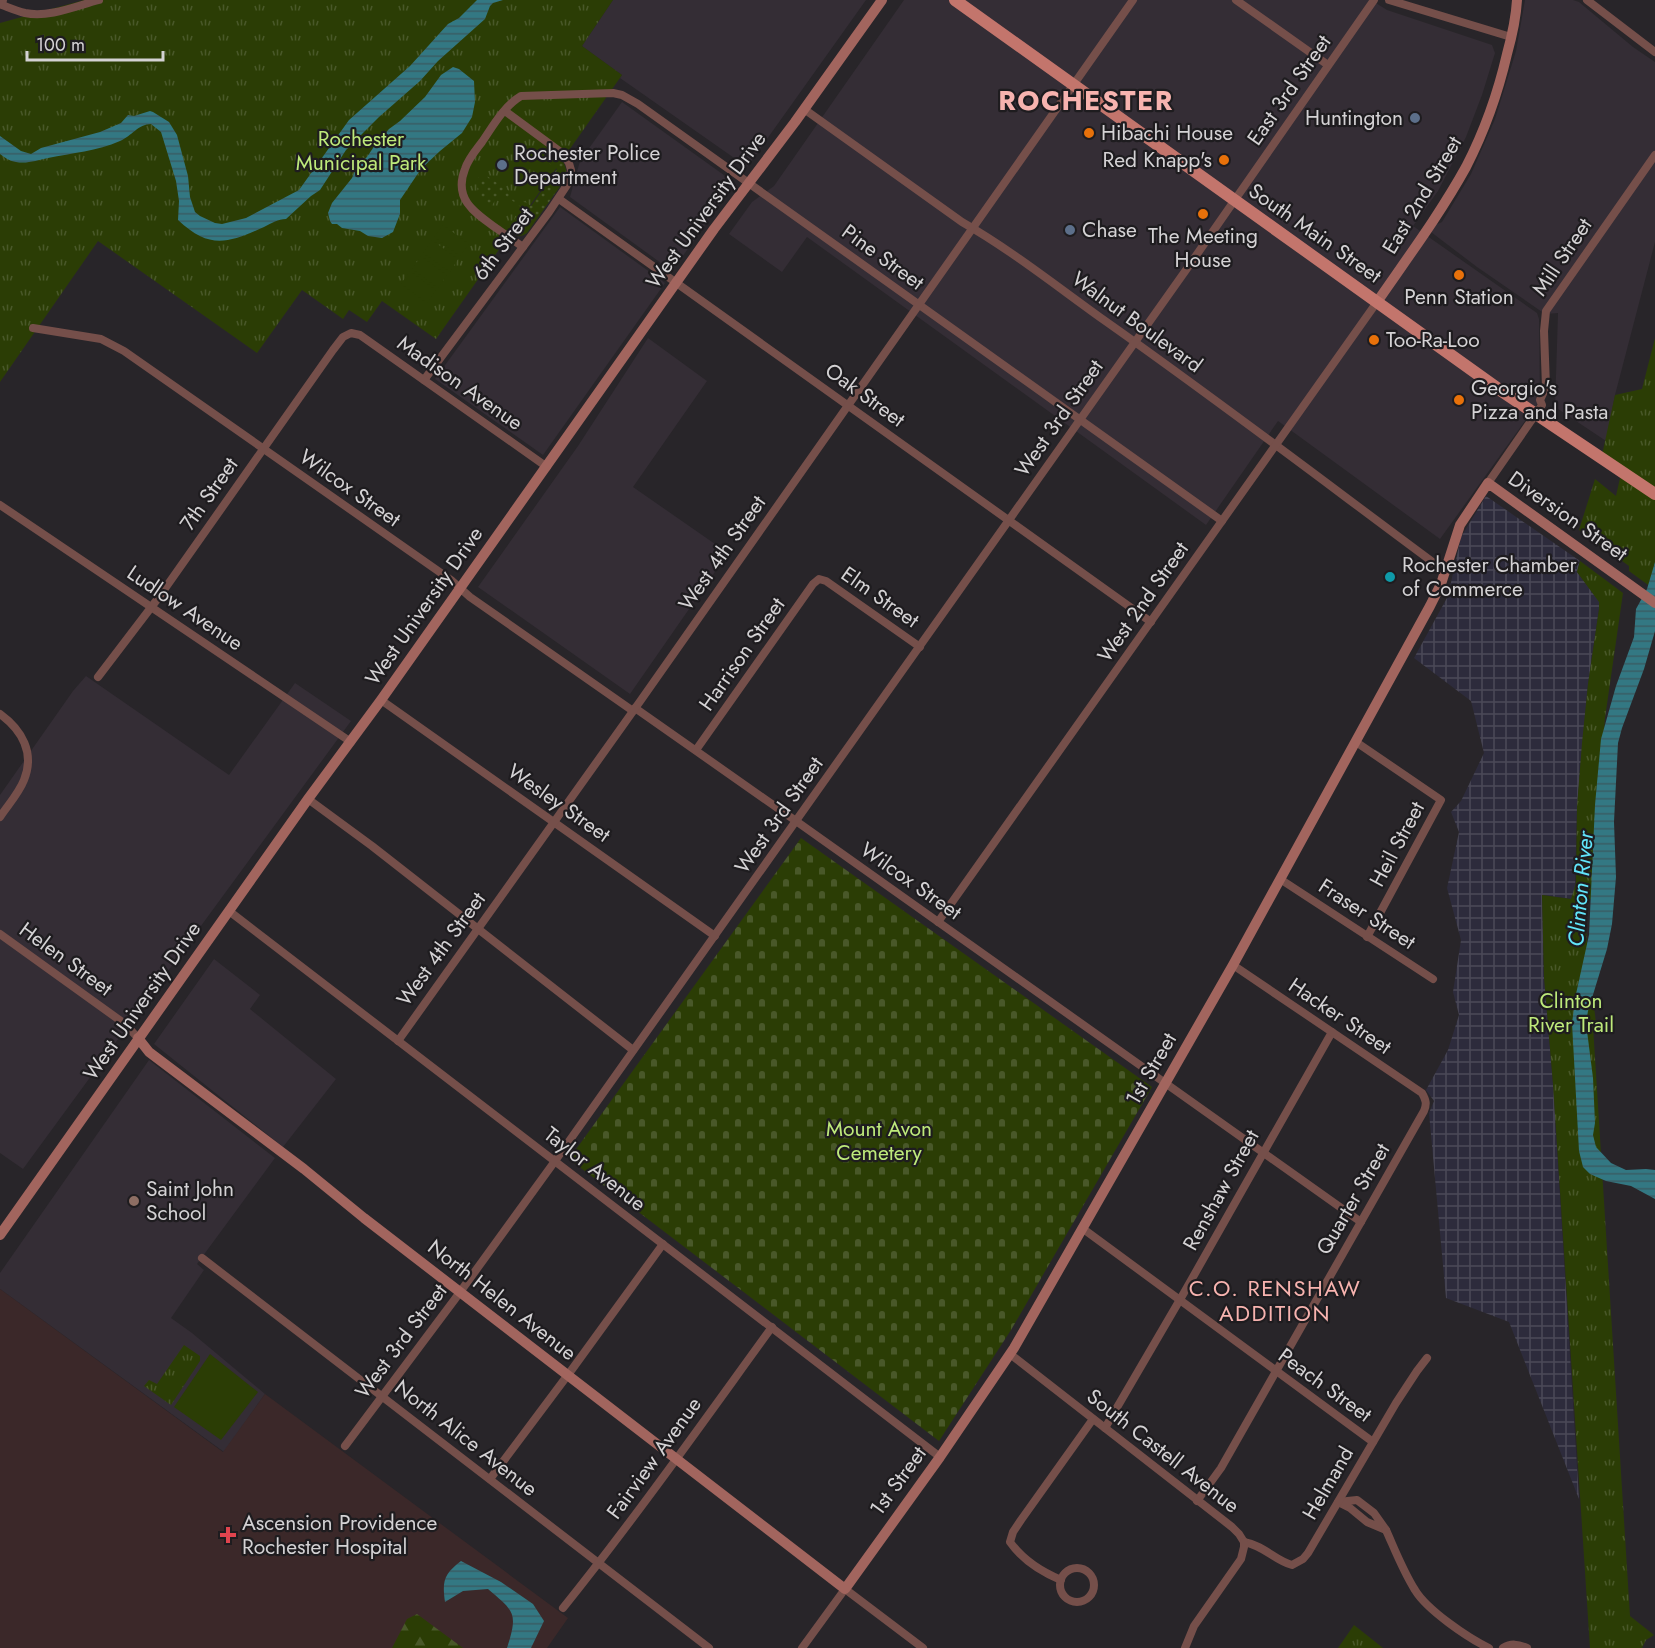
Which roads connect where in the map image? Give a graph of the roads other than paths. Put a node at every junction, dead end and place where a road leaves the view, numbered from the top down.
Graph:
1 (3, 0) edge
2 (99, 0) edge
3 (882, 0) edge
4 (955, 0) edge
5 (1133, 0) edge
6 (1236, 0) edge
7 (1374, 0) edge
8 (1389, 0) edge
9 (1517, 0) edge
10 (1587, 0) edge
11 (1511, 37) junction
12 (1655, 52) edge
13 (1328, 65) junction
14 (1074, 85) junction
15 (804, 109) junction
16 (505, 111) junction
17 (1655, 155) edge
18 (749, 184) junction
19 (559, 199) junction
20 (1234, 200) junction
21 (972, 228) junction
22 (522, 247) junction
23 (676, 283) junction
24 (1377, 302) junction
25 (918, 305) junction
26 (33, 328) dead end
27 (351, 333) joint
28 (1135, 341) junction
29 (424, 380) junction
30 (848, 405) junction
31 (1080, 420) junction
32 (1276, 444) junction
33 (264, 448) junction
34 (547, 467) junction
35 (1488, 483) junction
36 (1655, 494) edge
37 (0, 505) edge
38 (1009, 520) junction
39 (1222, 521) junction
40 (1445, 569) junction
41 (819, 579) joint
42 (460, 589) junction
43 (1655, 603) edge
44 (151, 607) junction
45 (1150, 622) junction
46 (920, 647) junction
47 (98, 677) dead end
48 (381, 700) junction
49 (634, 710) junction
50 (0, 714) edge
51 (351, 742) junction
52 (1356, 742) junction
53 (696, 750) junction
54 (308, 799) junction
55 (0, 817) edge
56 (796, 821) junction
57 (554, 822) junction
58 (1280, 879) junction
59 (229, 911) junction
60 (938, 922) junction
61 (477, 930) junction
62 (0, 934) edge
63 (715, 936) junction
64 (1367, 937) junction
65 (1233, 965) junction
66 (1434, 980) dead end
67 (1332, 1032) junction
68 (138, 1038) junction
69 (398, 1041) junction
70 (633, 1050) junction
71 (1166, 1084) junction
72 (1425, 1099) joint
73 (1263, 1152) junction
74 (555, 1161) junction
75 (1361, 1222) junction
76 (1082, 1228) junction
77 (0, 1235) edge
78 (663, 1244) junction
79 (202, 1258) dead end
80 (460, 1292) junction
81 (1180, 1300) junction
82 (772, 1327) junction
83 (1010, 1354) junction
84 (1427, 1358) dead end
85 (1276, 1371) junction
86 (568, 1375) junction
87 (382, 1396) junction
88 (1093, 1419) junction
89 (1105, 1428) junction
90 (1373, 1442) junction
91 (345, 1446) dead end
92 (940, 1456) junction
93 (676, 1459) junction
94 (490, 1479) junction
95 (1197, 1501) junction
96 (1338, 1503) junction
97 (1244, 1542) junction
98 (599, 1563) junction
99 (1297, 1564) joint
100 (1061, 1580) junction
101 (845, 1589) junction
102 (563, 1608) dead end
103 (709, 1648) edge
104 (802, 1648) edge
105 (923, 1648) edge
106 (1185, 1648) edge
107 (1489, 1648) edge
108 (1503, 1648) edge
109 (1527, 1648) edge

1 - 2 street
3 - 15 street, West University Drive
4 - 14 main road, South Main Street
5 - 14 street, West 4th Street
6 - 13 street
7 - 13 street, East 3rd Street
8 - 11 street
9 - 11 street, East 2nd Street
10 - 12 street
11 - 24 street, East 2nd Street
13 - 20 street, East 3rd Street
14 - 20 main road, South Main Street
14 - 21 street, West 4th Street
15 - 18 street, West University Drive
15 - 21 street, Walnut Boulevard
16 - 18 street, Pine Street
16 - 19 street, 6th Street
16 - 22 street
17 - 35 street, Mill Street
18 - 23 street, West University Drive
18 - 25 street, Pine Street
19 - 22 street, 6th Street
19 - 23 street, Oak Street
20 - 24 main road, South Main Street
20 - 28 street, West 3rd Street
21 - 25 street, West 4th Street
21 - 28 street, Walnut Boulevard
22 - 29 street, 6th Street
23 - 30 street, Oak Street
23 - 34 street, West University Drive
24 - 32 street, West 2nd Street
24 - 36 main road, South Main Street
25 - 30 street, West 4th Street
25 - 31 street, Pine Street
26 - 33 street, Wilcox Street
27 - 29 street, Madison Avenue
27 - 33 street, 7th Street
28 - 31 street, West 3rd Street
28 - 32 street, Walnut Boulevard
29 - 34 street, Madison Avenue
30 - 38 street, Oak Street
30 - 49 street, West 4th Street
31 - 38 street, West 3rd Street
31 - 39 street, Pine Street
32 - 39 street, West 2nd Street
32 - 40 street, Walnut Boulevard
33 - 42 street, Wilcox Street
33 - 44 street, 7th Street
34 - 42 street, West University Drive
35 - 40 street, 1st Street
35 - 43 street, Diversion Street
37 - 44 street, Ludlow Avenue
38 - 45 street, Oak Street
38 - 46 street, West 3rd Street
39 - 45 street, West 2nd Street
40 - 52 street, 1st Street
41 - 46 street, Elm Street
41 - 53 street, Harrison Street
42 - 48 street, West University Drive
42 - 49 street, Wilcox Street
44 - 47 street, 7th Street
44 - 51 street, Ludlow Avenue
45 - 60 street, West 2nd Street
46 - 56 street, West 3rd Street
48 - 51 street, West University Drive
48 - 57 street, Wesley Street
49 - 53 street, Wilcox Street
49 - 57 street, West 4th Street
50 - 55 street
51 - 54 street, West University Drive
52 - 58 street, 1st Street
52 - 64 street, Heil Street
53 - 56 street, Wilcox Street
54 - 59 street, West University Drive
54 - 61 street
56 - 60 street, Wilcox Street
56 - 63 street, West 3rd Street
57 - 61 street, West 4th Street
57 - 63 street, Wesley Street
58 - 64 street, Fraser Street
58 - 65 street, 1st Street
59 - 68 street, West University Drive
59 - 69 street, Taylor Avenue
60 - 71 street, Wilcox Street
61 - 69 street, West 4th Street
61 - 70 street
62 - 68 street, Helen Street
63 - 70 street, West 3rd Street
64 - 66 street, Fraser Street
65 - 67 street, Hacker Street
65 - 71 street, 1st Street
67 - 72 street, Hacker Street
67 - 73 street, Renshaw Street
68 - 77 street, West University Drive
68 - 80 street, North Helen Avenue
69 - 74 street, Taylor Avenue
70 - 74 street, West 3rd Street
71 - 73 street, Wilcox Street
71 - 76 street, 1st Street
72 - 75 street, Quarter Street
73 - 75 street, Wilcox Street
73 - 81 street, Renshaw Street
74 - 78 street, Taylor Avenue
74 - 80 street, West 3rd Street
75 - 85 street, Quarter Street
76 - 81 street, Peach Street
76 - 83 street, 1st Street
78 - 82 street, Taylor Avenue
78 - 86 street
79 - 87 street, North Alice Avenue
80 - 86 street, North Helen Avenue
80 - 87 street, West 3rd Street
81 - 85 street, Peach Street
81 - 89 street, Renshaw Street
82 - 92 street, Taylor Avenue
82 - 93 street, Fairview Avenue
83 - 88 street, South Castell Avenue
83 - 92 street, 1st Street
84 - 90 street, Helmand
85 - 90 street, Peach Street
85 - 95 street, Quarter Street
86 - 93 street, North Helen Avenue
86 - 94 street
87 - 91 street, West 3rd Street
87 - 94 street, North Alice Avenue
88 - 89 street, South Castell Avenue
88 - 100 street
89 - 95 street, South Castell Avenue
90 - 96 street, Helmand
92 - 101 street, 1st Street
93 - 98 street, Fairview Avenue
93 - 101 street, North Helen Avenue
94 - 98 street, North Alice Avenue
95 - 97 street, South Castell Avenue
96 - 99 street, Helmand
96 - 107 street
97 - 99 street, South Castell Avenue
97 - 106 street
98 - 102 street, Fairview Avenue
98 - 103 street, North Alice Avenue
100 - 100 street
101 - 104 street, 1st Street
101 - 105 street
108 - 109 street

